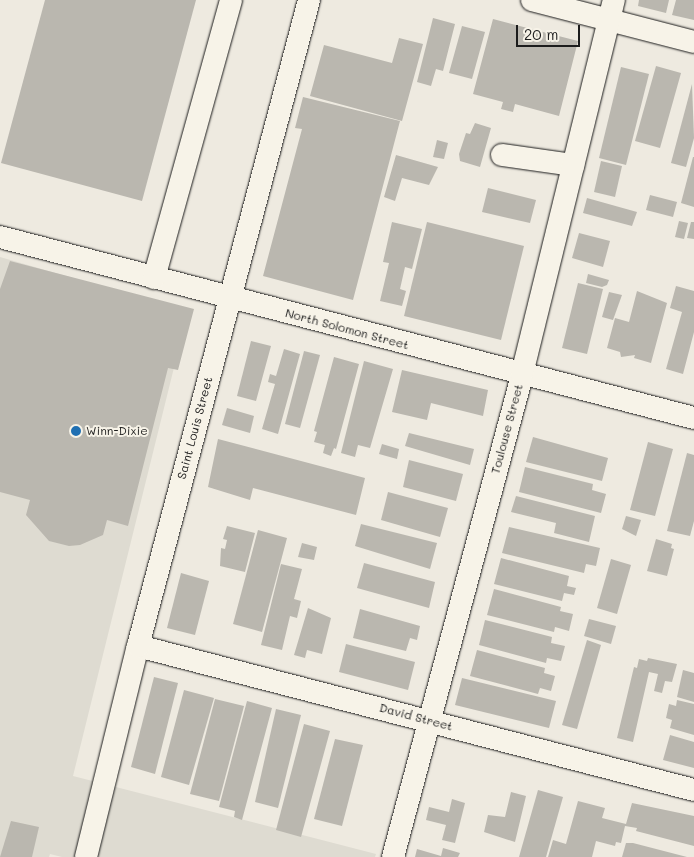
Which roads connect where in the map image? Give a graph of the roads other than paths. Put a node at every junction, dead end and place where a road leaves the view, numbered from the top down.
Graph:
1 (231, 0) edge
2 (309, 0) edge
3 (532, 0) edge
4 (611, 10) edge
5 (694, 42) edge
6 (502, 155) dead end
7 (573, 165) junction
8 (0, 237) edge
9 (154, 278) junction
10 (230, 298) junction
11 (522, 374) junction
12 (694, 418) edge
13 (138, 646) junction
14 (429, 720) junction
15 (694, 790) edge
16 (86, 857) edge
17 (393, 857) edge

1 - 9 street
2 - 10 street, Saint Louis Street
3 - 4 street
4 - 5 street
4 - 7 street, Toulouse Street
6 - 7 street
7 - 11 street, Toulouse Street
8 - 9 street, North Solomon Street
9 - 10 street, North Solomon Street
10 - 11 street, North Solomon Street
10 - 13 street, Saint Louis Street
11 - 12 street, North Solomon Street
11 - 14 street, Toulouse Street
13 - 14 street, David Street
13 - 16 street, Saint Louis Street
14 - 15 street, David Street
14 - 17 street, Toulouse Street

